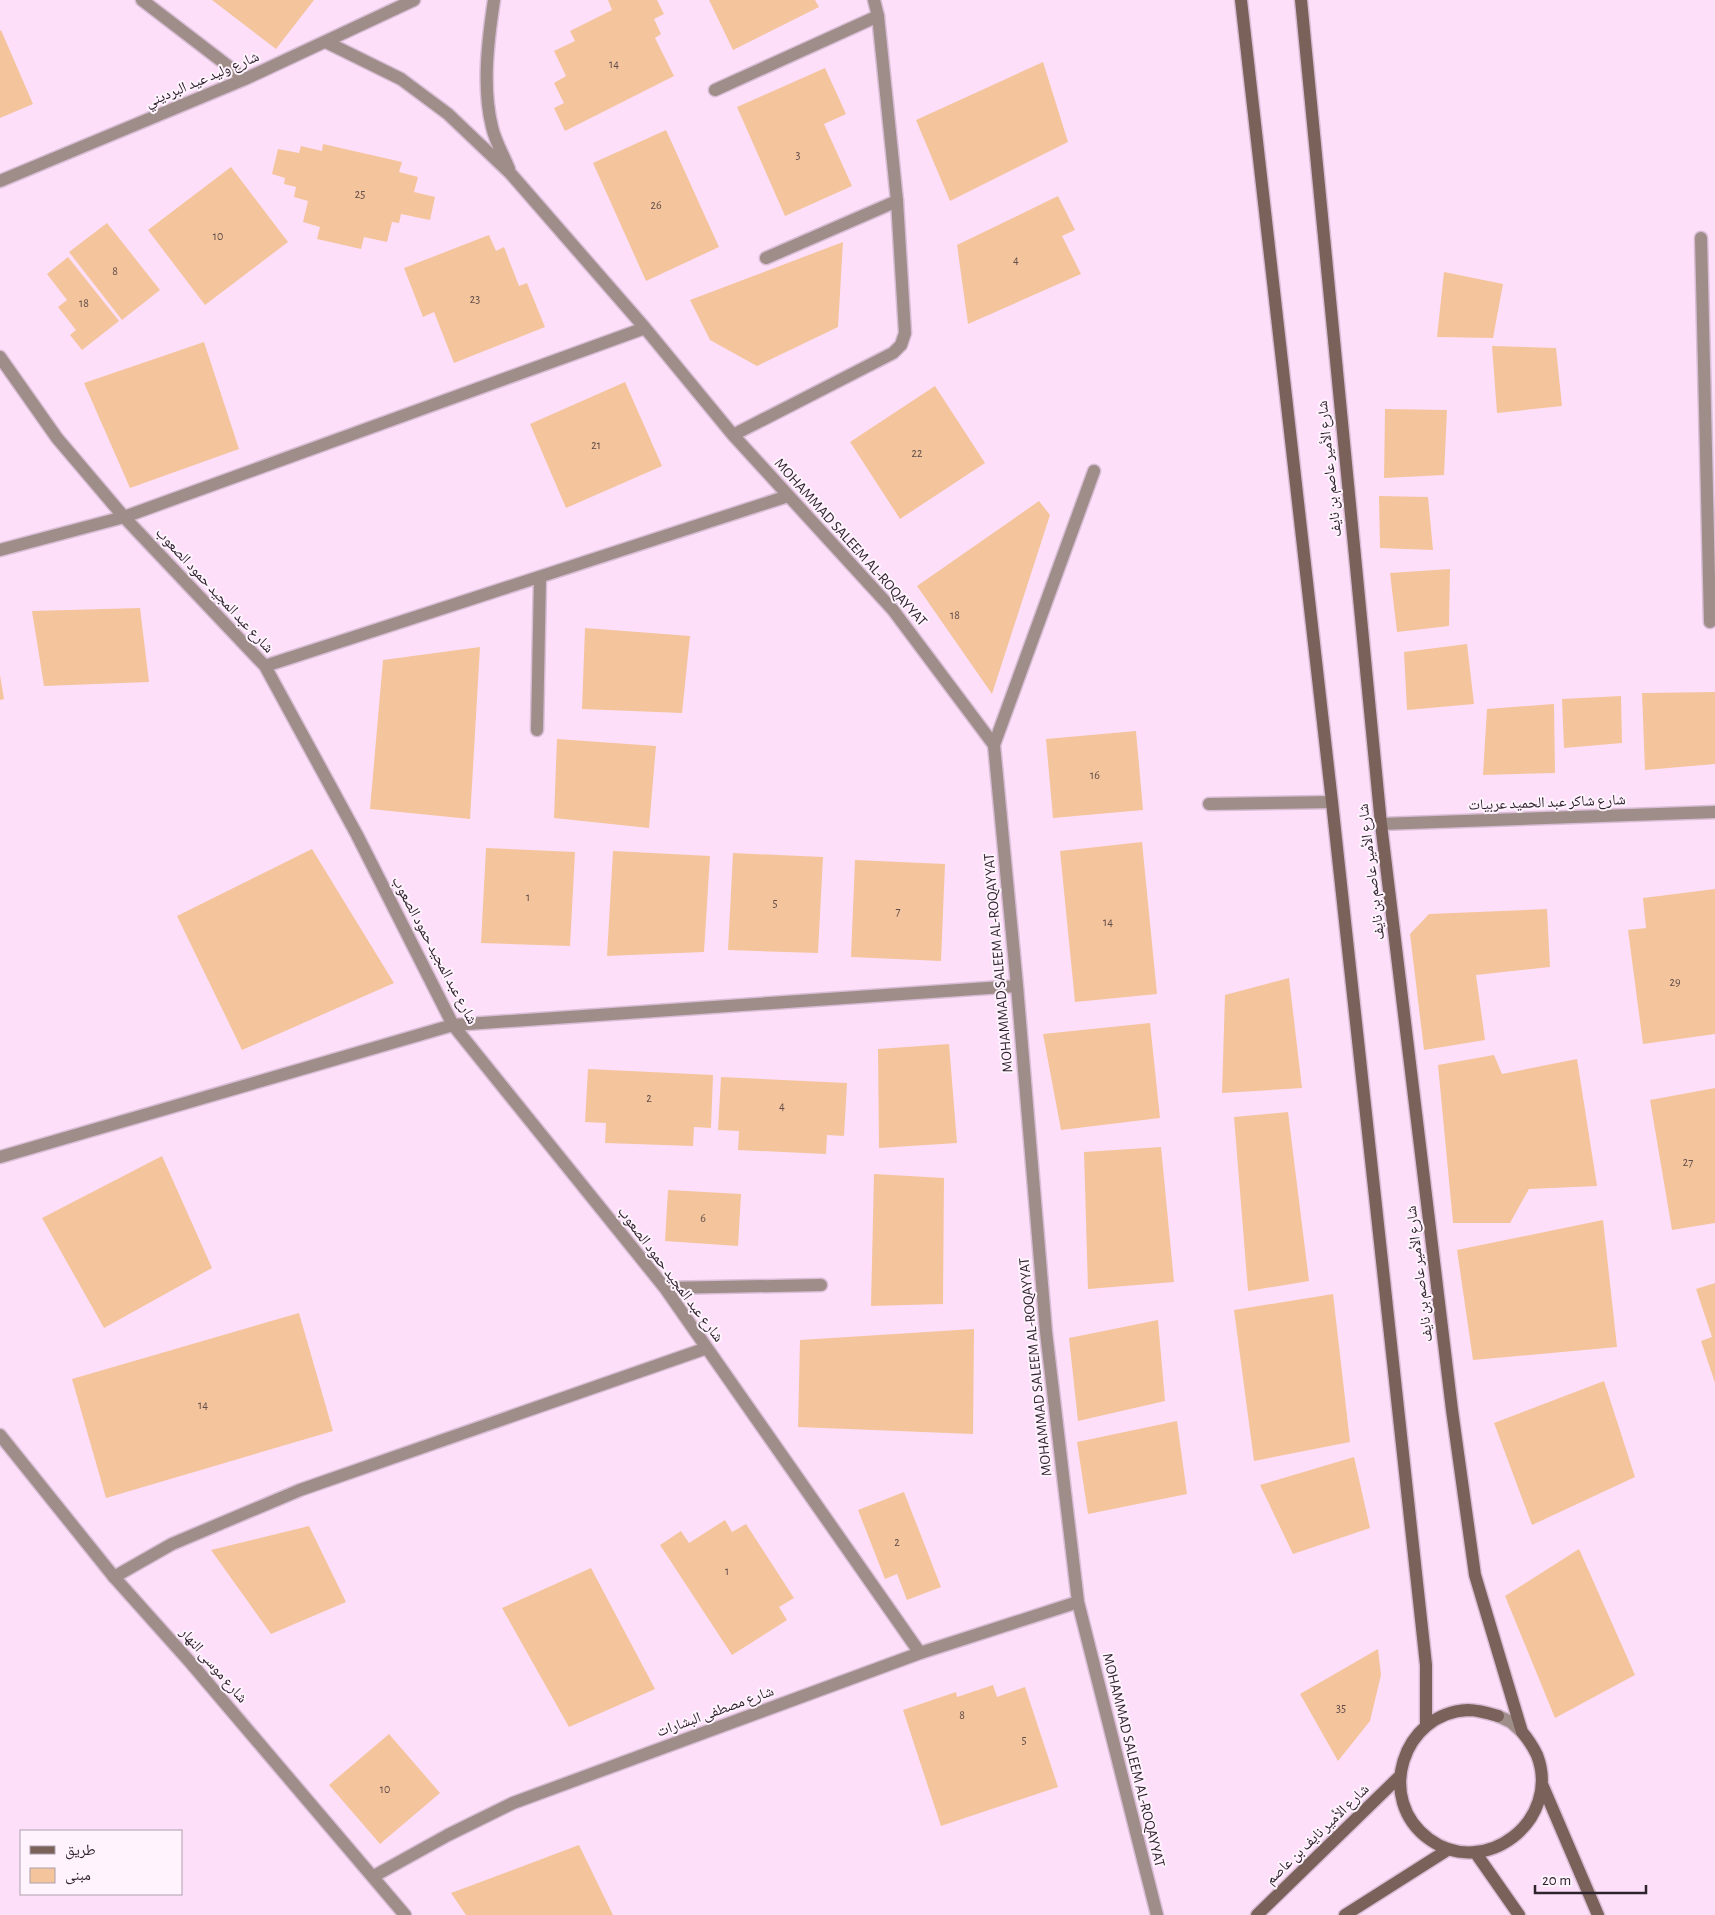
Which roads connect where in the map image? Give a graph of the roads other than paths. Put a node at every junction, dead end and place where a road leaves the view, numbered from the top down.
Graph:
1 (142, 0) edge
2 (414, 0) edge
3 (494, 0) edge
4 (874, 0) edge
5 (1240, 0) edge
6 (1301, 0) edge
7 (878, 16) junction
8 (326, 42) junction
9 (245, 79) junction
10 (715, 90) dead end
11 (511, 174) junction
12 (0, 181) edge
13 (897, 201) junction
14 (1701, 238) dead end
15 (766, 258) dead end
16 (645, 328) junction
17 (0, 356) edge
18 (1710, 432) edge
19 (733, 435) junction
20 (1094, 471) dead end
21 (788, 496) junction
22 (124, 517) junction
23 (0, 550) edge
24 (540, 578) junction
25 (1710, 622) dead end
26 (264, 666) junction
27 (537, 730) dead end
28 (994, 745) junction
29 (1332, 802) junction
30 (1209, 804) dead end
31 (1715, 812) edge
32 (1381, 824) junction
33 (1017, 986) junction
34 (453, 1025) junction
35 (0, 1157) edge
36 (821, 1285) dead end
37 (665, 1288) junction
38 (707, 1348) junction
39 (0, 1436) edge
40 (114, 1577) junction
41 (1078, 1602) junction
42 (920, 1653) junction
43 (1498, 1716) joint
44 (1426, 1726) junction
45 (1522, 1732) junction
46 (1400, 1776) junction
47 (1541, 1781) junction
48 (1449, 1849) junction
49 (1475, 1852) junction
50 (374, 1876) junction
51 (405, 1915) edge
52 (1156, 1915) edge
53 (1257, 1915) edge
54 (1345, 1915) edge
55 (1519, 1915) edge
56 (1598, 1915) edge

1 - 9 street
2 - 8 street, شارع وليد عيد البرديني
3 - 11 street, MOHAMMAD SALEEM AL-ROQAYYAT
4 - 7 street
5 - 29 main road, شارع الأمير عاصم بن نايف
6 - 32 main road, شارع الأمير عاصم بن نايف
7 - 10 street
7 - 13 street
8 - 9 street, شارع وليد عيد البرديني
8 - 11 street, MOHAMMAD SALEEM AL-ROQAYYAT
9 - 12 street, شارع وليد عيد البرديني
11 - 16 street, MOHAMMAD SALEEM AL-ROQAYYAT
13 - 15 street
13 - 19 street
14 - 18 street
16 - 19 street, MOHAMMAD SALEEM AL-ROQAYYAT
16 - 22 street
17 - 22 street, شارع عبد المجيد حمود الصعوب
18 - 25 street
19 - 21 street, MOHAMMAD SALEEM AL-ROQAYYAT
20 - 28 street
21 - 24 street
21 - 28 street, MOHAMMAD SALEEM AL-ROQAYYAT
22 - 23 street
22 - 26 street, شارع عبد المجيد حمود الصعوب
24 - 26 street
24 - 27 street
26 - 34 street, شارع عبد المجيد حمود الصعوب
28 - 33 street, MOHAMMAD SALEEM AL-ROQAYYAT
29 - 30 street
29 - 44 main road, شارع الأمير عاصم بن نايف
31 - 32 street, شارع شاكر عبد الحميد عربيات
32 - 45 main road, شارع الأمير عاصم بن نايف
33 - 34 street
33 - 41 street, MOHAMMAD SALEEM AL-ROQAYYAT
34 - 35 street
34 - 37 street, شارع عبد المجيد حمود الصعوب
36 - 37 street
37 - 38 street, شارع عبد المجيد حمود الصعوب
38 - 40 street
38 - 42 street, شارع عبد المجيد حمود الصعوب
39 - 40 street, شارع موسى النهار
40 - 50 street, شارع موسى النهار
41 - 42 street, شارع مصطفى البشارات
41 - 52 street, MOHAMMAD SALEEM AL-ROQAYYAT
42 - 50 street, شارع مصطفى البشارات
43 - 44 main road
43 - 45 street
44 - 46 main road
45 - 47 main road
46 - 48 main road
46 - 53 main road, شارع الأمير نايف بن عاصم
47 - 49 main road
47 - 56 main road
48 - 49 main road
48 - 54 main road
49 - 55 main road
50 - 51 street, شارع موسى النهار

